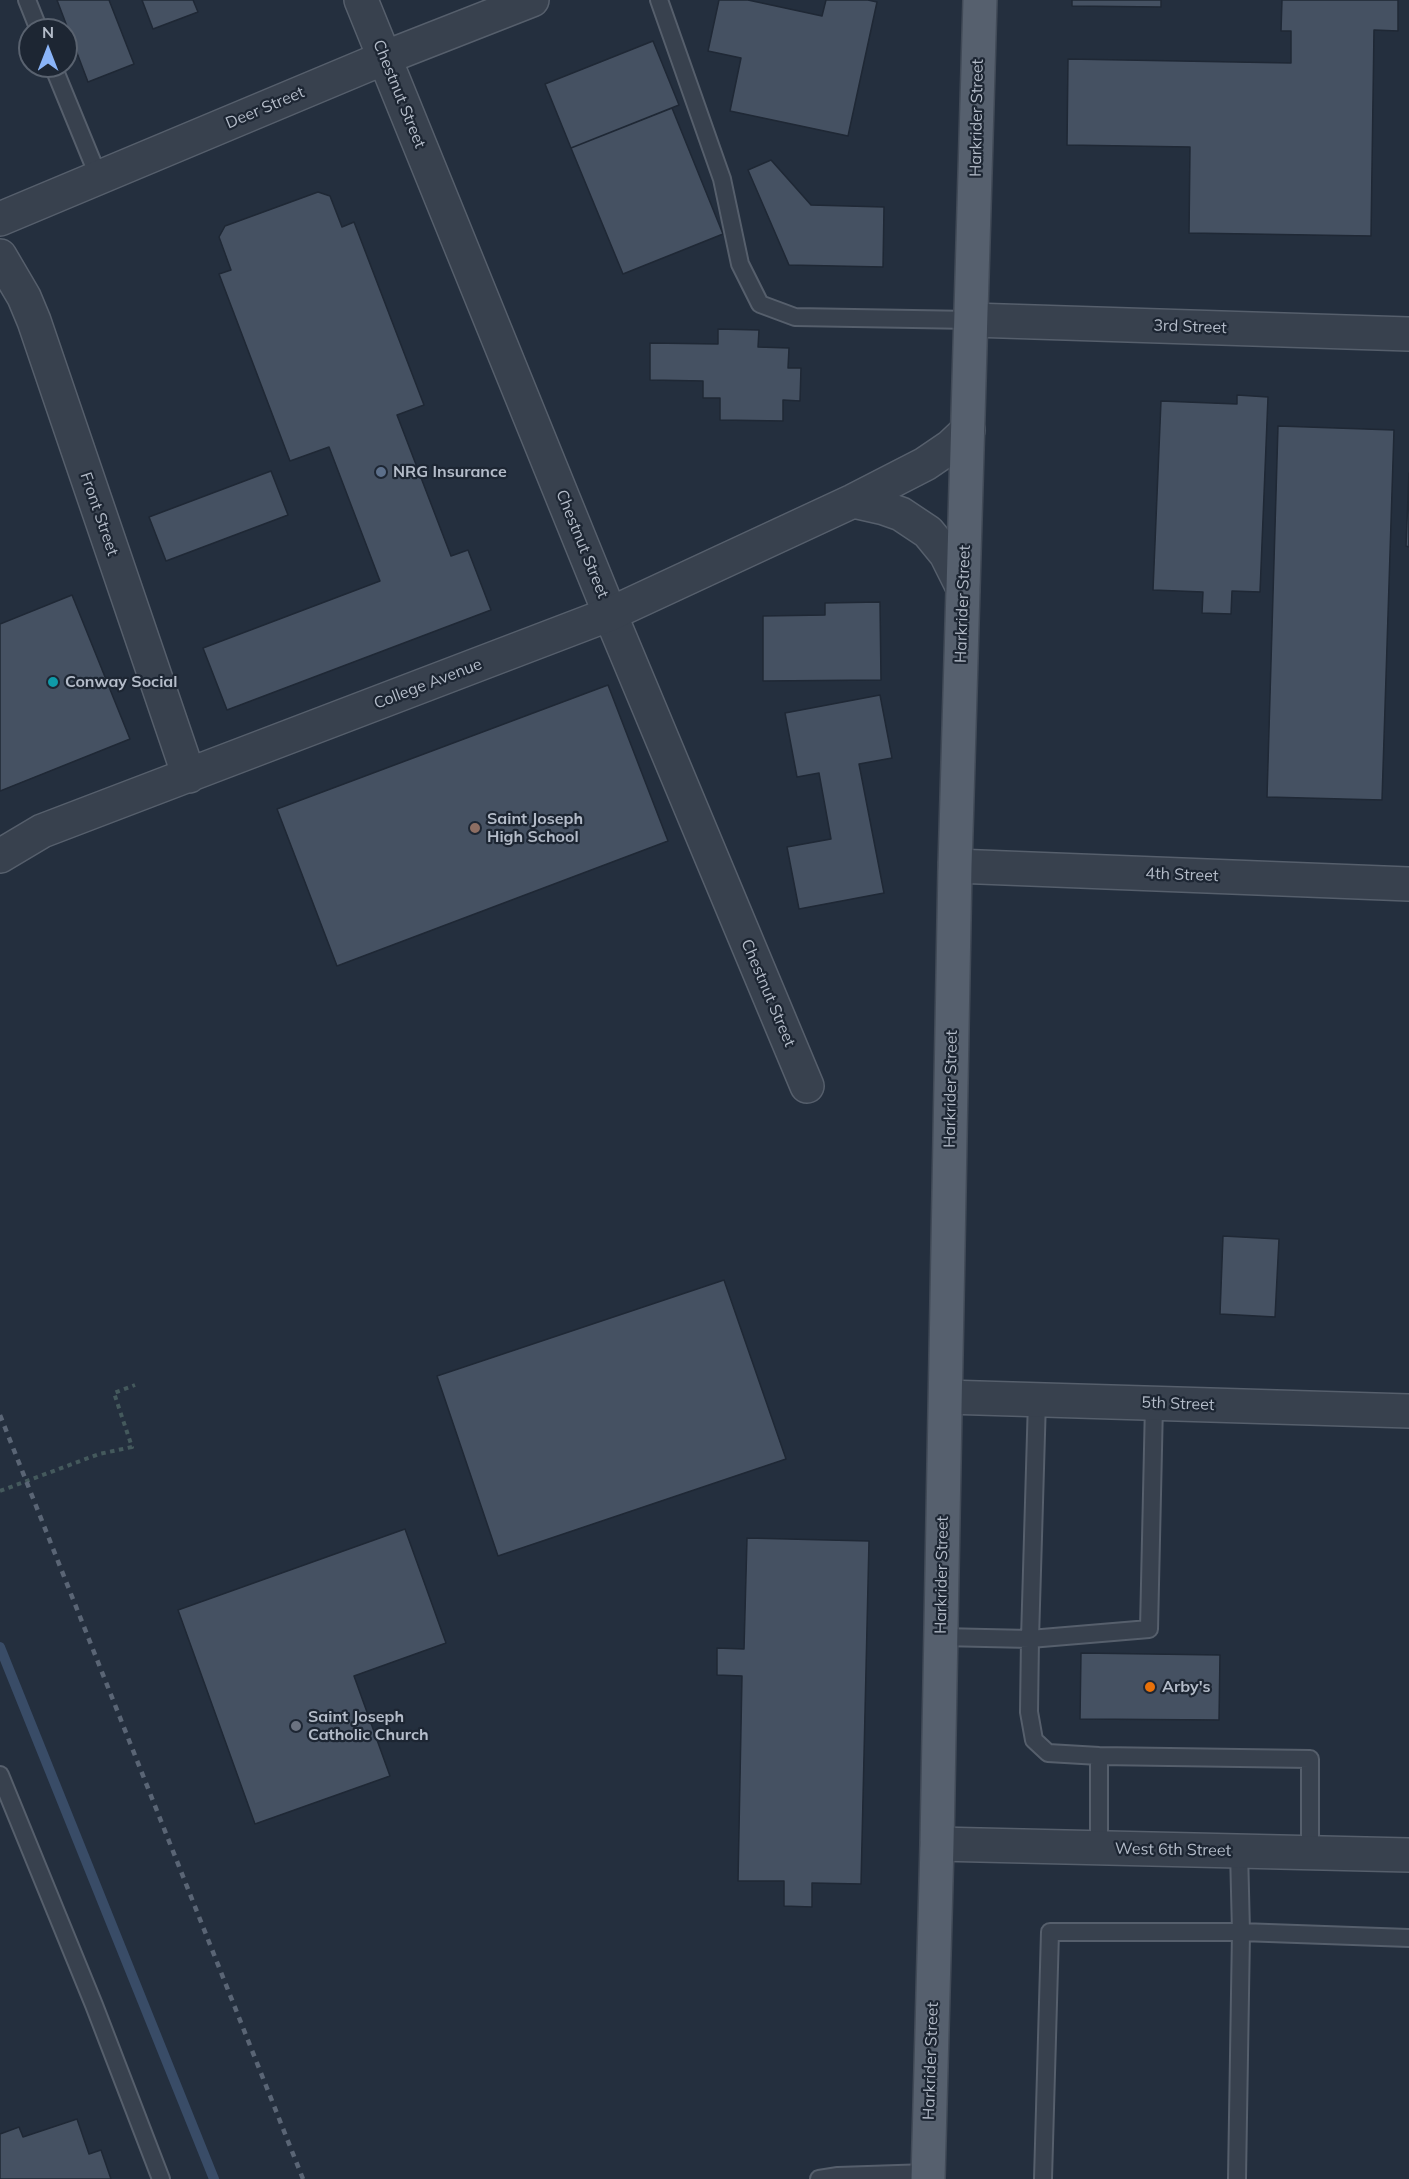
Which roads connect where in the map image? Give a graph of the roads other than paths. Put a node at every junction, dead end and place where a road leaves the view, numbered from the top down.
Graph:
1 (27, 0) edge
2 (361, 0) edge
3 (532, 0) edge
4 (659, 0) edge
5 (980, 0) edge
6 (34, 18) edge
7 (384, 58) junction
8 (58, 78) edge
9 (99, 177) junction
10 (0, 219) edge
11 (0, 256) edge
12 (972, 320) junction
13 (1409, 334) edge
14 (968, 430) junction
15 (853, 501) junction
16 (963, 588) junction
17 (610, 614) junction
18 (189, 776) junction
19 (0, 856) edge
20 (955, 866) junction
21 (1409, 884) edge
22 (807, 1086) dead end
23 (946, 1397) junction
24 (1037, 1400) junction
25 (1154, 1404) junction
26 (1409, 1411) edge
27 (941, 1638) junction
28 (1030, 1639) junction
29 (1099, 1756) junction
30 (0, 1775) edge
31 (937, 1844) junction
32 (1099, 1848) junction
33 (1239, 1851) junction
34 (1310, 1852) junction
35 (1409, 1855) edge
36 (1241, 1932) junction
37 (1409, 1938) edge
38 (928, 2176) edge
39 (161, 2179) edge
40 (819, 2179) edge
41 (1043, 2179) edge
42 (1237, 2179) edge

1 - 6 lane
2 - 7 street, Chestnut Street
3 - 7 street, Deer Street
4 - 12 lane
5 - 12 main road, Harkrider Street
7 - 9 street, Deer Street
7 - 17 street, Chestnut Street
8 - 9 lane
9 - 10 street, Deer Street
11 - 18 street, Front Street
12 - 13 street, 3rd Street
12 - 14 main road, Harkrider Street
14 - 15 street, College Avenue
14 - 16 main road, Harkrider Street
15 - 16 street
15 - 17 street, College Avenue
16 - 20 main road, Harkrider Street
17 - 18 street, College Avenue
17 - 22 street, Chestnut Street
18 - 19 street, College Avenue
20 - 21 street, 4th Street
20 - 23 main road, Harkrider Street
23 - 24 street, 5th Street
23 - 27 main road, Harkrider Street
24 - 25 street, 5th Street
24 - 28 lane
25 - 26 street, 5th Street
25 - 28 lane
27 - 28 lane
27 - 31 main road, Harkrider Street
28 - 29 lane
29 - 32 lane
29 - 34 lane
30 - 39 lane
31 - 32 street, West 6th Street
31 - 38 main road, Harkrider Street
32 - 33 street, West 6th Street
33 - 34 street, West 6th Street
33 - 36 lane
34 - 35 street, West 6th Street
36 - 37 lane
36 - 41 lane
36 - 42 lane
38 - 40 lane

